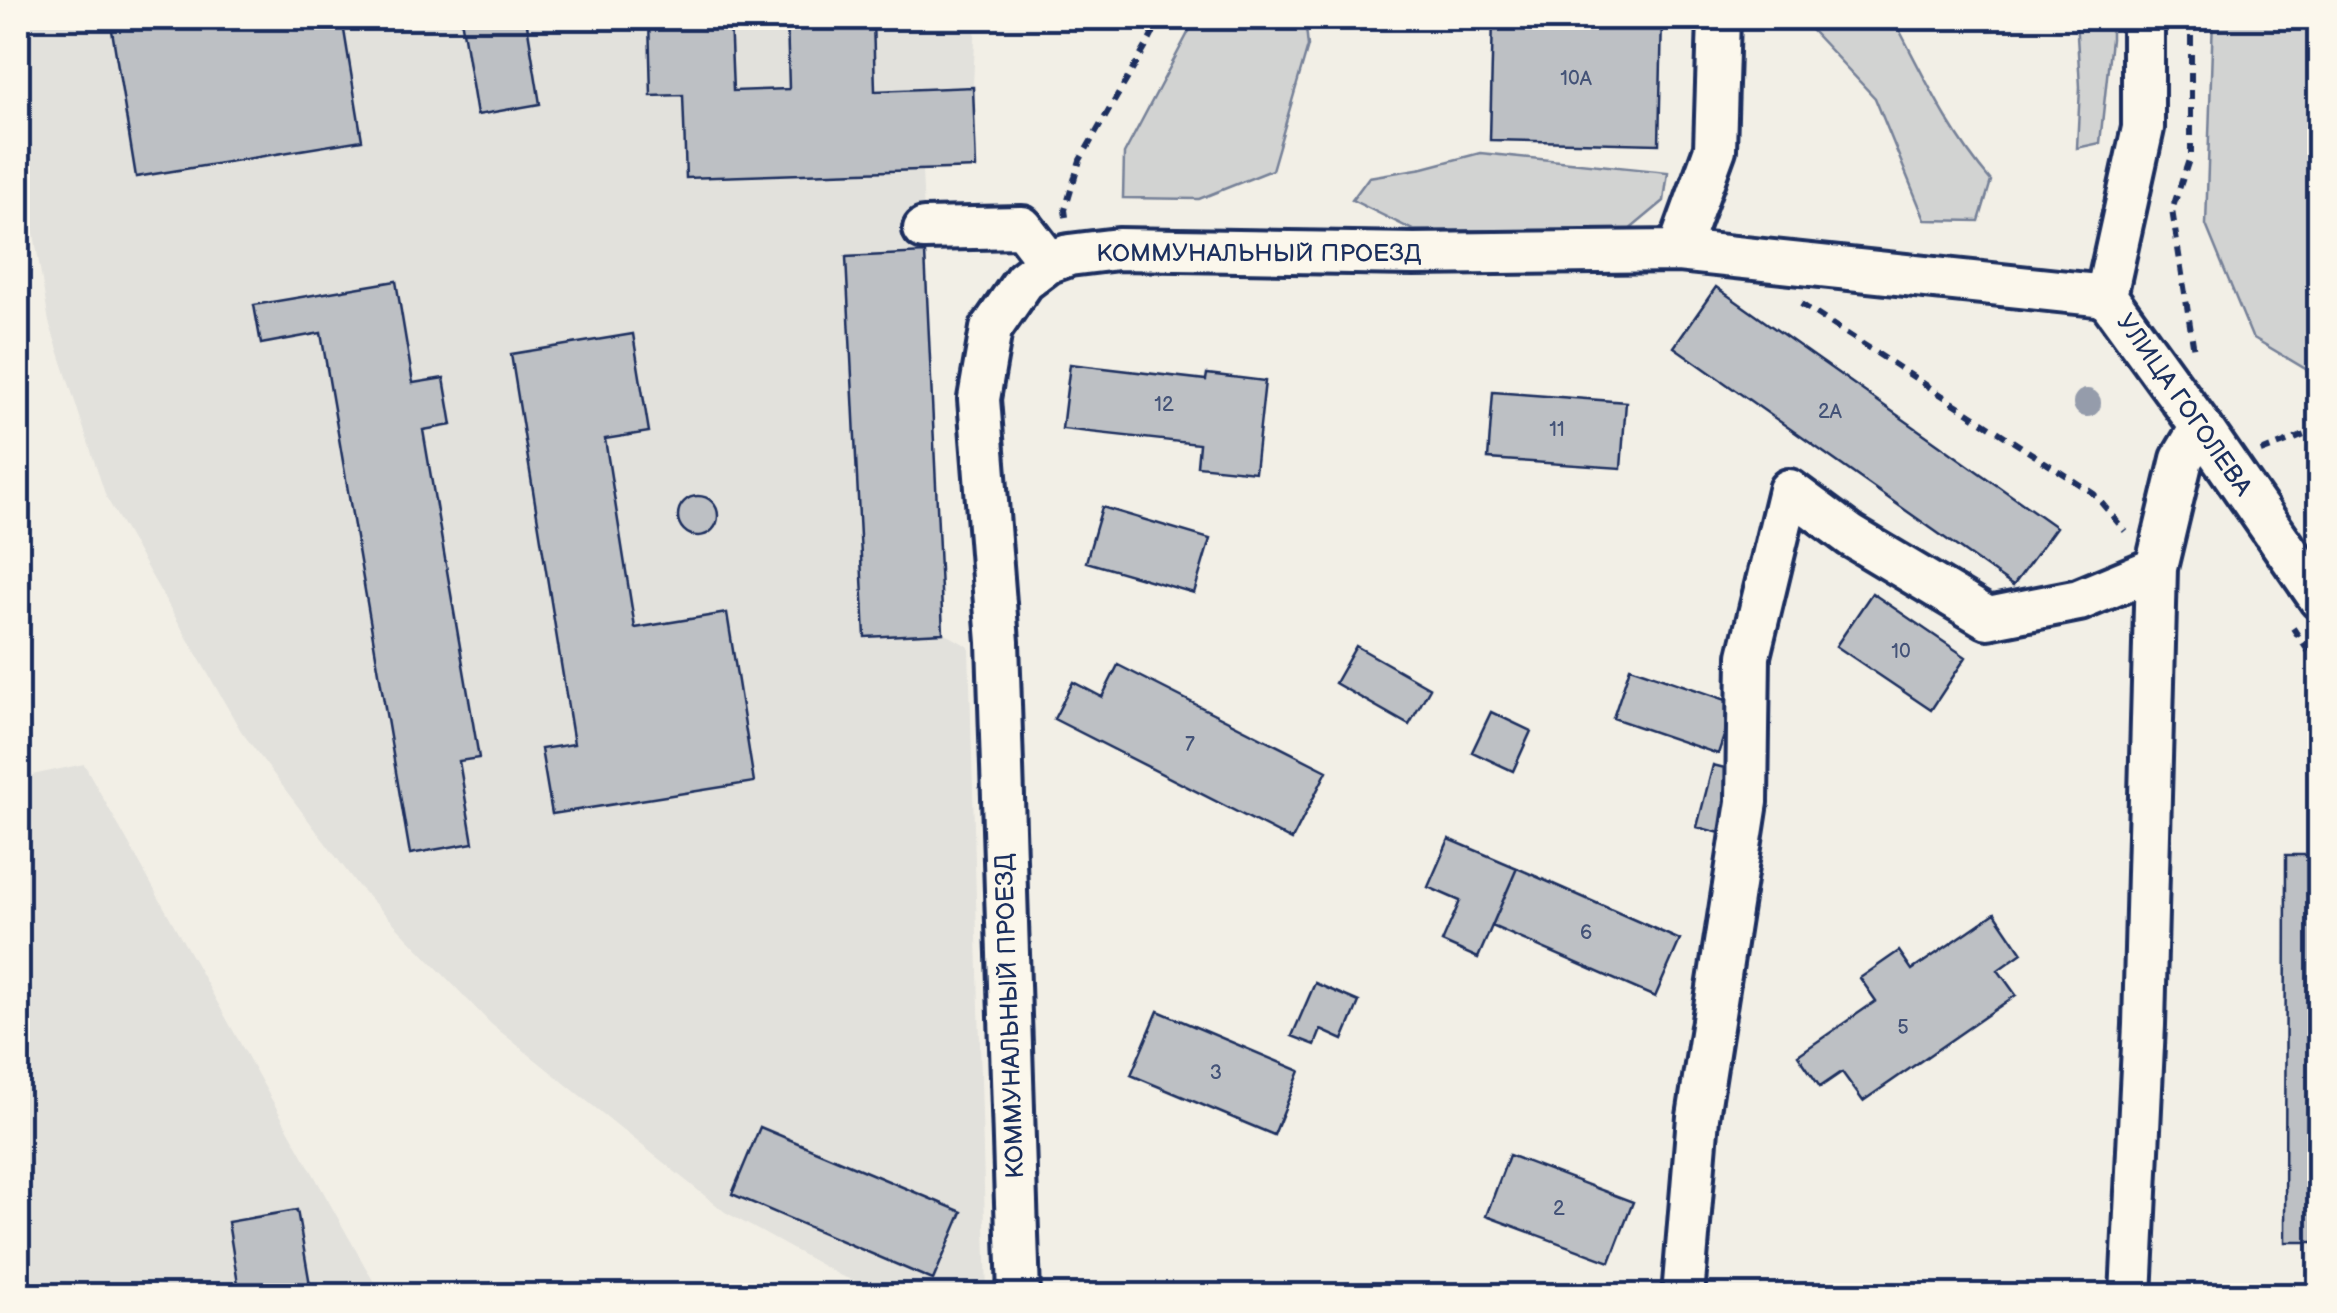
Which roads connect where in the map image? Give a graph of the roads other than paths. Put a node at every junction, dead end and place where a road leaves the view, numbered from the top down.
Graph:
1 (1719, 18) edge
2 (2143, 18) edge
3 (924, 229) dead end
4 (1678, 251) junction
5 (1059, 258) junction
6 (2106, 296) junction
7 (2200, 427) junction
8 (2156, 568) junction
9 (2320, 599) edge
10 (1019, 1296) edge
11 (1683, 1296) edge
12 (2132, 1296) edge

1 - 4 street
2 - 6 street, УЛИЦА ГОГОЛЕВА
3 - 5 street
4 - 5 street, КОММУНАЛЬНЫЙ ПРОЕЗД
4 - 6 street, КОММУНАЛЬНЫЙ ПРОЕЗД
5 - 10 street, КОММУНАЛЬНЫЙ ПРОЕЗД
6 - 7 street, УЛИЦА ГОГОЛЕВА
7 - 8 street
7 - 9 street, УЛИЦА ГОГОЛЕВА
8 - 11 street
8 - 12 street

